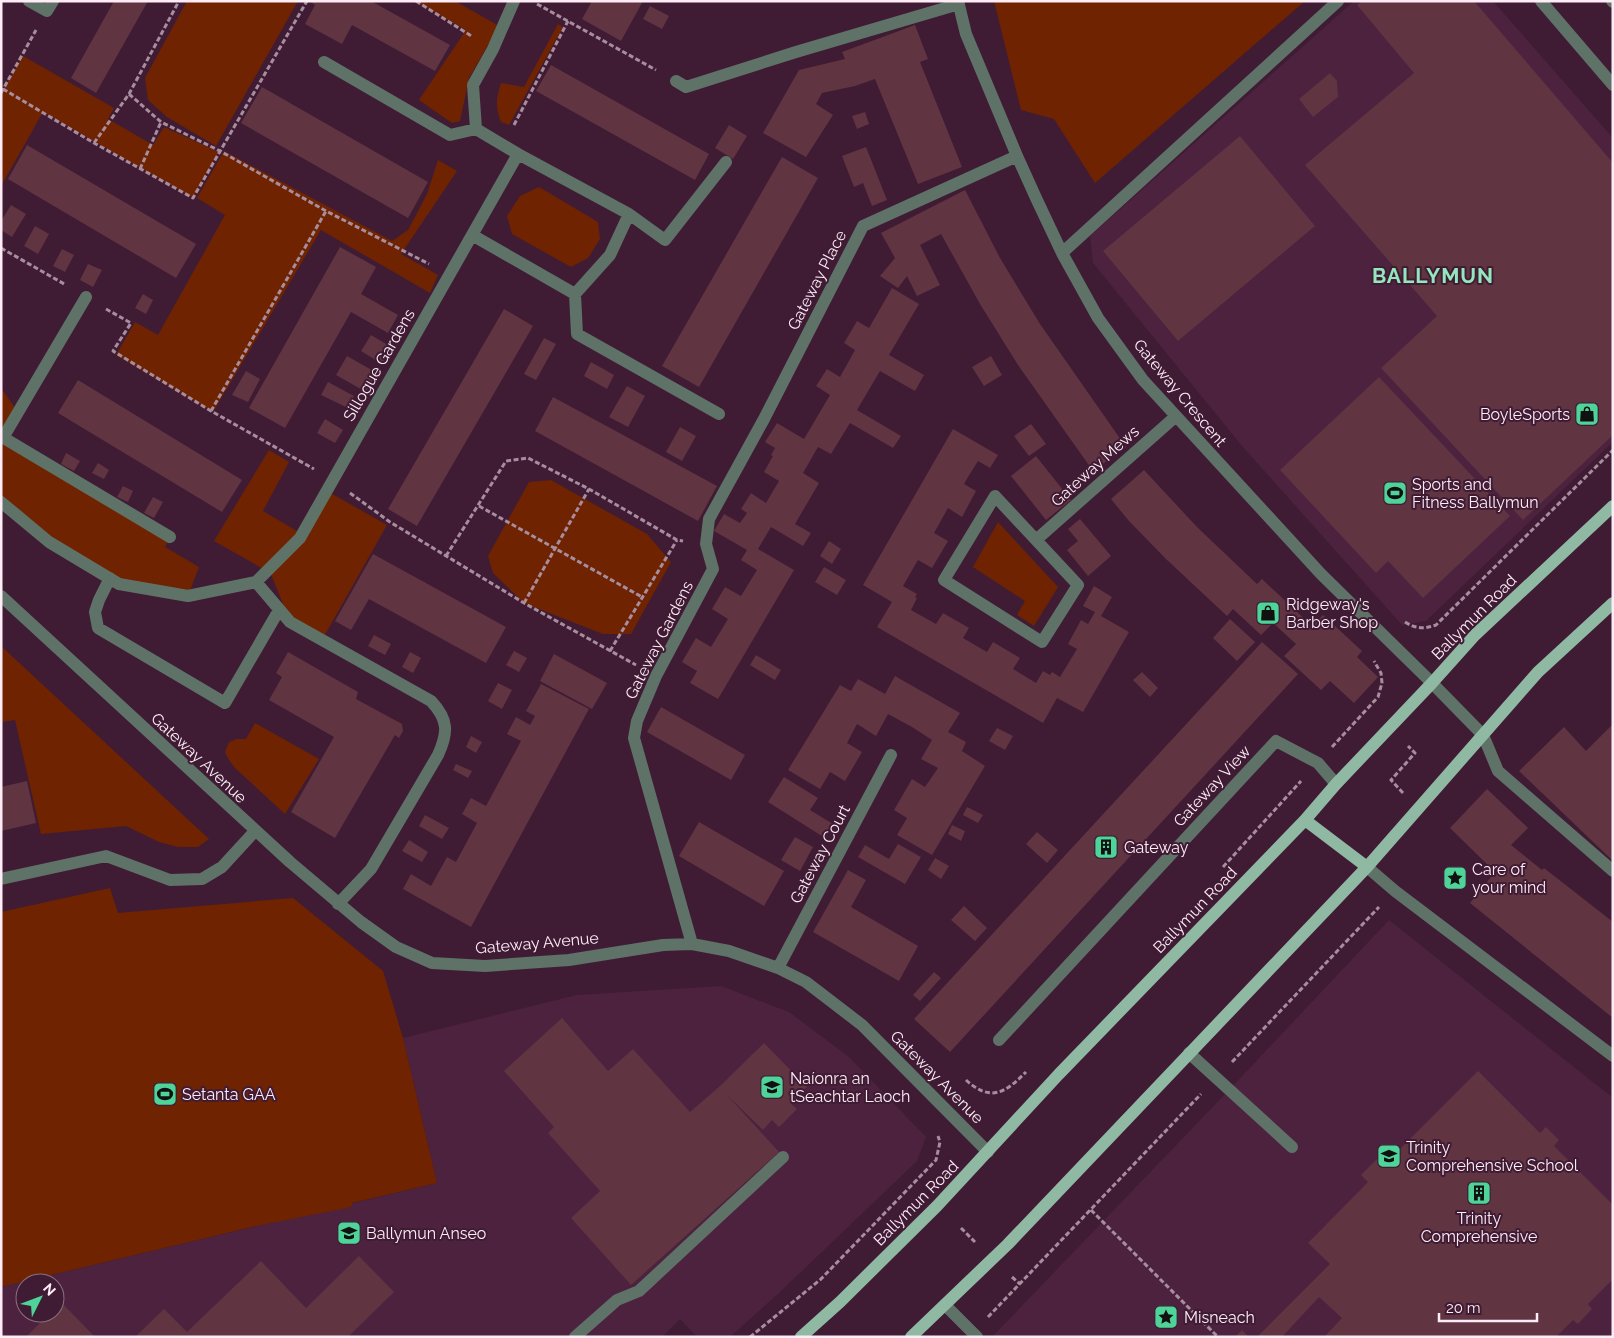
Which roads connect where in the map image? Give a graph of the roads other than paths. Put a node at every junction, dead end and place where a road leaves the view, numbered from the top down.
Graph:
1 (29, 1) edge
2 (514, 1) edge
3 (1338, 1) edge
4 (1542, 1) edge
5 (959, 3) edge
6 (50, 6) edge
7 (324, 62) dead end
8 (676, 81) road end
9 (1613, 85) edge
10 (476, 129) junction
11 (518, 154) junction
12 (1016, 156) junction
13 (726, 162) dead end
14 (628, 214) junction
15 (472, 235) junction
16 (1062, 253) junction
17 (575, 294) junction
18 (86, 296) road end
19 (718, 414) dead end
20 (1175, 417) junction
21 (764, 419) joint
22 (2, 437) edge
23 (1, 502) edge
24 (1613, 506) edge
25 (170, 537) dead end
26 (1036, 540) junction
27 (110, 578) junction
28 (256, 582) junction
29 (1, 596) edge
30 (1613, 603) edge
31 (279, 610) junction
32 (1432, 683) junction
33 (1483, 735) junction
34 (891, 755) dead end
35 (1336, 784) junction
36 (1305, 820) junction
37 (255, 831) junction
38 (1367, 867) junction
39 (1613, 871) edge
40 (1, 879) edge
41 (338, 904) junction
42 (692, 944) junction
43 (778, 968) junction
44 (999, 1040) dead end
45 (1189, 1053) junction
46 (1613, 1056) edge
47 (1292, 1147) dead end
48 (988, 1152) junction
49 (783, 1157) dead end
50 (944, 1305) junction
51 (975, 1335) edge
52 (575, 1337) edge
53 (801, 1337) edge
54 (911, 1337) edge

1 - 6 street
2 - 10 street
3 - 16 street
4 - 9 street
5 - 8 street
5 - 12 street, Gateway Crescent
7 - 10 street
10 - 11 street
11 - 14 street
11 - 15 street, Sillogue Gardens
12 - 16 street, Gateway Crescent
12 - 21 street, Gateway Place
13 - 14 street
14 - 17 street
15 - 17 street
15 - 28 street, Sillogue Gardens
16 - 20 street, Gateway Crescent
17 - 19 street
18 - 22 street
20 - 26 street, Gateway Mews
20 - 32 street, Gateway Crescent
21 - 42 street, Gateway Gardens
22 - 25 street
23 - 27 street
24 - 32 main road, Ballymun Road
26 - 26 street
27 - 28 street
27 - 31 street
28 - 31 street
29 - 37 street, Gateway Avenue
30 - 33 main road
31 - 41 street
32 - 33 street, Gateway Crescent
32 - 35 main road, Ballymun Road
33 - 38 main road
33 - 39 street
34 - 43 street, Gateway Court
35 - 36 main road, Ballymun Road
35 - 44 street, Gateway View
36 - 38 main road
36 - 48 main road, Ballymun Road
37 - 40 street
37 - 41 street, Gateway Avenue
38 - 45 main road
38 - 46 street
41 - 42 street, Gateway Avenue
42 - 43 street, Gateway Avenue
43 - 48 street, Gateway Avenue
45 - 47 street
45 - 50 main road
48 - 53 main road, Ballymun Road
49 - 52 street
50 - 51 street
50 - 54 main road

